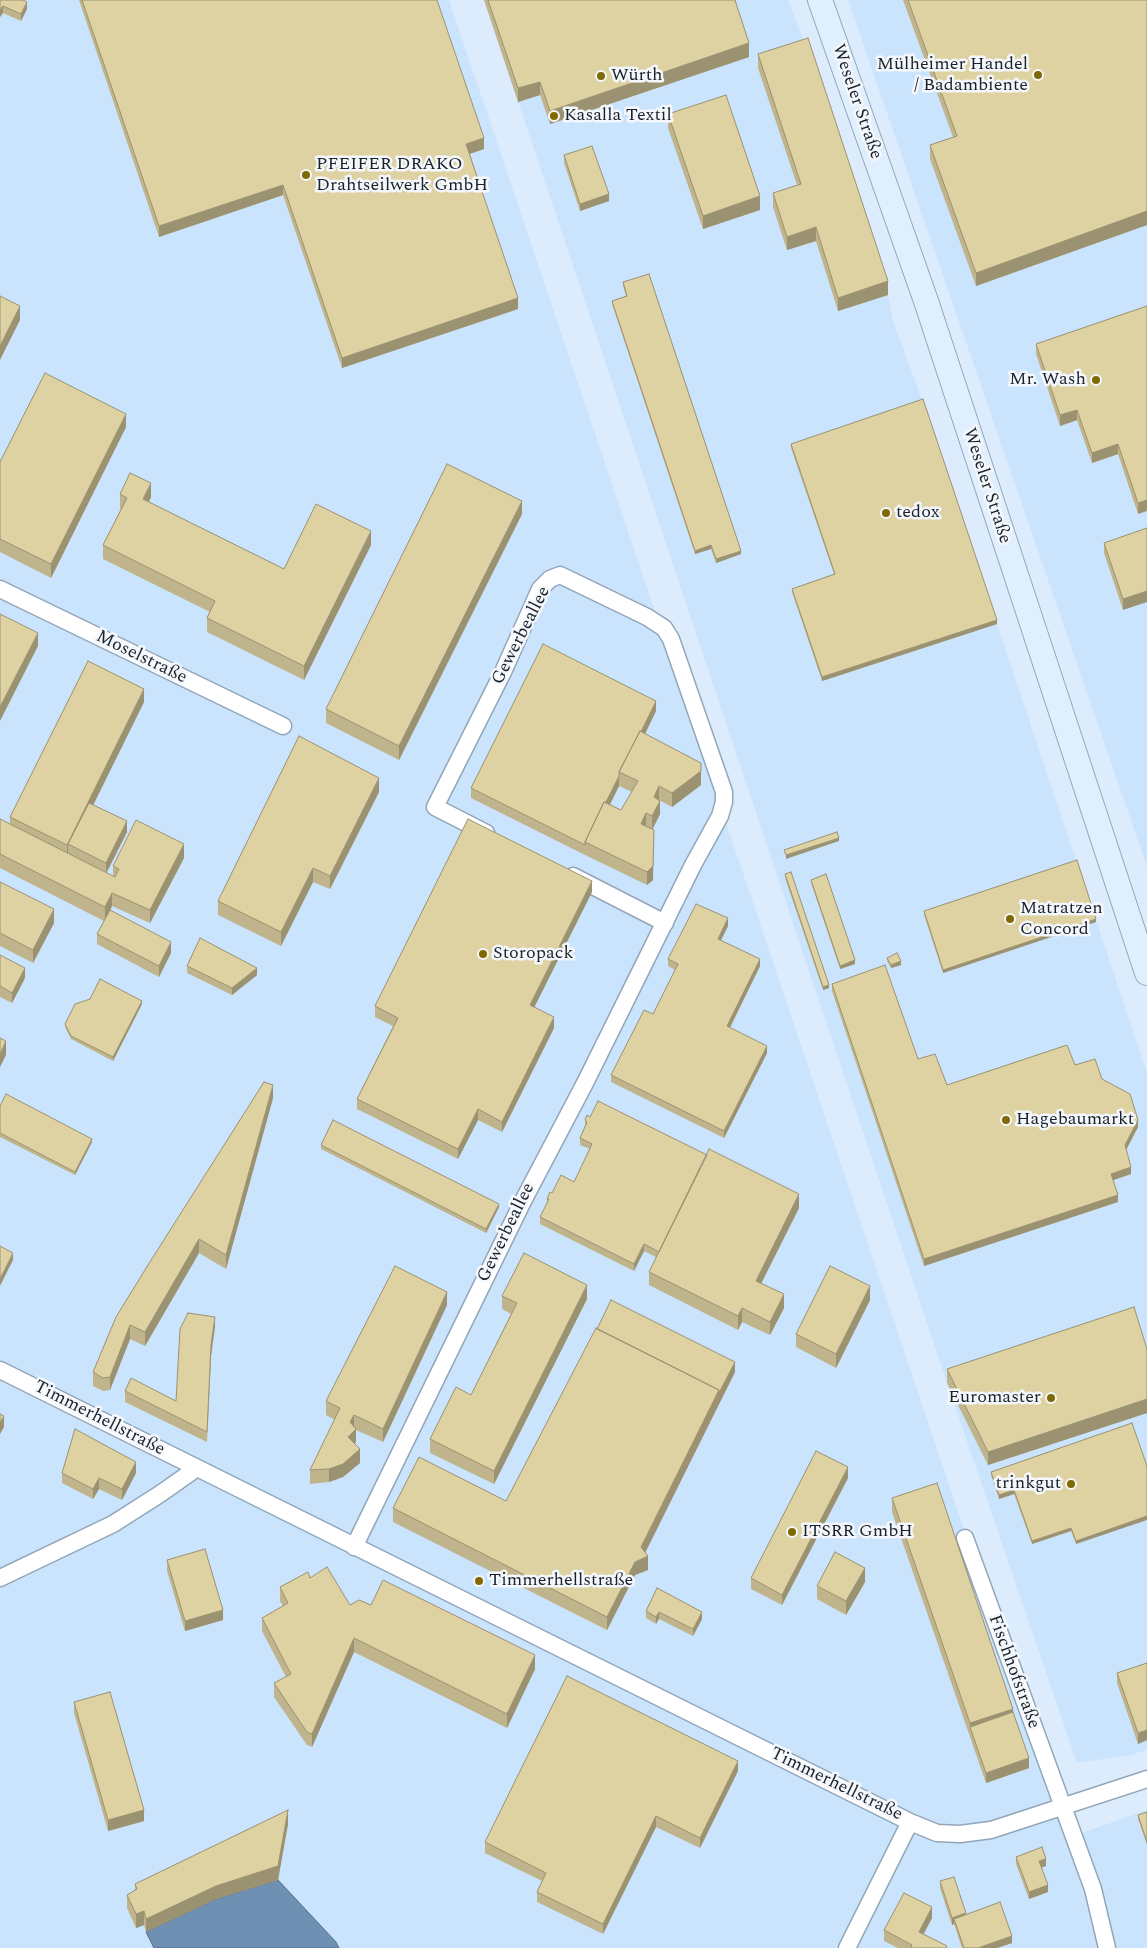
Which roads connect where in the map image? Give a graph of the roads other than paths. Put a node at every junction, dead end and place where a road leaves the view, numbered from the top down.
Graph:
1 (820, 0) edge
2 (0, 589) edge
3 (283, 726) dead end
4 (497, 838) edge
5 (559, 869) edge
6 (665, 922) junction
7 (1147, 973) edge
8 (0, 1370) edge
9 (197, 1468) junction
10 (965, 1538) dead end
11 (354, 1546) junction
12 (0, 1578) edge
13 (1147, 1779) edge
14 (1062, 1807) junction
15 (910, 1822) junction
16 (847, 1948) edge
17 (1107, 1948) edge

1 - 7 main road, Weseler Straße
2 - 3 street, Moselstraße
4 - 6 street, Gewerbeallee
5 - 6 street
6 - 11 street, Gewerbeallee
8 - 9 street, Timmerhellstraße
9 - 11 street, Timmerhellstraße
9 - 12 street
10 - 14 street, Fischhofstraße
11 - 15 street, Timmerhellstraße
13 - 14 street, Timmerhellstraße
14 - 15 street, Timmerhellstraße
14 - 17 street
15 - 16 street, Timmerhellstraße

